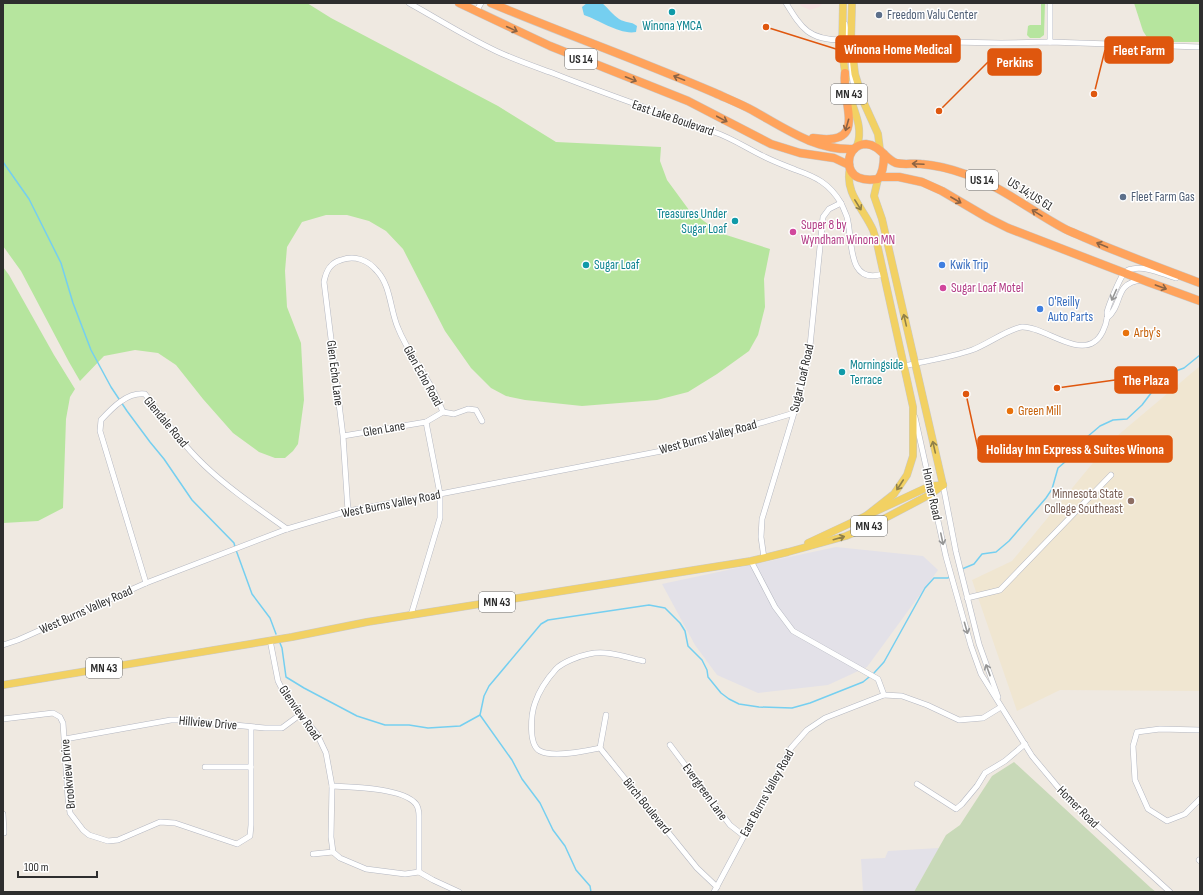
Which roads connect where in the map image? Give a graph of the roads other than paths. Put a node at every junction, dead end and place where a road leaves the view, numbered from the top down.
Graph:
1 (409, 3) edge
2 (459, 3) edge
3 (481, 3) edge
4 (491, 3) edge
5 (786, 3) edge
6 (844, 3) edge
7 (852, 3) edge
8 (1050, 3) edge
9 (476, 12) junction
10 (842, 40) junction
11 (852, 40) junction
12 (1050, 42) junction
13 (1200, 47) edge
14 (845, 73) junction
15 (864, 103) junction
16 (787, 131) junction
17 (856, 148) junction
18 (882, 152) junction
19 (850, 166) junction
20 (879, 178) junction
21 (841, 204) junction
22 (358, 258) joint
23 (1124, 273) junction
24 (883, 274) junction
25 (1185, 278) junction
26 (1142, 280) junction
27 (1200, 283) edge
28 (1200, 301) edge
29 (1107, 318) junction
30 (915, 364) junction
31 (904, 366) junction
32 (913, 407) junction
33 (443, 412) junction
34 (794, 413) junction
35 (482, 421) dead end
36 (426, 422) junction
37 (343, 436) junction
38 (1110, 475) dead end
39 (943, 485) junction
40 (930, 486) junction
41 (440, 494) junction
42 (932, 494) junction
43 (348, 511) junction
44 (866, 516) junction
45 (288, 529) junction
46 (788, 552) junction
47 (764, 558) junction
48 (751, 561) junction
49 (146, 583) junction
50 (967, 598) junction
51 (411, 615) junction
52 (270, 640) junction
53 (3, 645) edge
54 (643, 661) dead end
55 (3, 685) edge
56 (884, 695) junction
57 (1001, 707) junction
58 (301, 714) junction
59 (606, 715) dead end
60 (3, 719) edge
61 (251, 727) junction
62 (1200, 730) edge
63 (65, 739) junction
64 (1025, 744) junction
65 (670, 745) dead end
66 (600, 748) junction
67 (205, 767) dead end
68 (251, 767) junction
69 (917, 784) dead end
70 (332, 786) junction
71 (1200, 799) edge
72 (3, 814) edge
73 (4, 833) dead end
74 (744, 836) junction
75 (333, 852) junction
76 (313, 854) dead end
77 (419, 872) junction
78 (716, 890) edge
79 (459, 892) edge
80 (1170, 892) edge

1 - 21 street, East Lake Boulevard
2 - 9 highway, US 14
3 - 9 street
16 -> 4 highway, US 14;US 61 / US 14
5 - 10 street
6 - 10 main road, MN 43
6 - 11 street
7 - 11 main road, MN 43
8 - 12 street
9 -> 19 highway, US 14
10 - 14 main road, MN 43
10 - 15 street
11 - 12 street
11 - 15 main road, MN 43
12 - 13 street
14 -> 16 highway
14 - 17 main road, MN 43
15 - 18 main road, MN 43
16 - 17 highway, US 14;US 61 / US 14
17 - 18 highway, US 14;US 61 / US 14
17 - 19 highway
18 - 20 highway
25 -> 18 highway, US 14;US 61 / US 14
19 - 20 highway, US 14
19 -> 24 main road, MN 43
20 -> 23 highway, US 14
30 -> 20 main road, Homer Road
21 - 24 street, East Lake Boulevard
21 - 34 street, Sugar Loaf Road
22 - 33 street, Glen Echo Road
22 - 37 street, Glen Echo Lane
23 - 25 street
23 - 26 highway, US 14
23 -> 29 street
24 - 31 main road, Homer Road / MN 43
25 - 27 highway, US 14
26 -> 28 highway, US 14
26 - 29 street
29 - 30 street
30 - 31 street
39 -> 30 main road, Homer Road
31 - 32 main road, Homer Road / MN 43
32 - 40 street, Homer Road
32 -> 44 main road, MN 43
33 - 35 street
33 - 36 street, Glen Echo Road
34 - 41 street, West Burns Valley Road
34 - 47 street, Sugar Loaf Road
36 - 37 street, Glen Lane
36 - 41 street, Glen Echo Road
37 - 43 street, Glen Echo Lane
38 - 50 street
39 - 40 main road, MN 43
39 - 42 main road, MN 43
39 - 50 street, Homer Road
40 - 42 street, Homer Road
40 - 44 main road, MN 43
41 - 43 street, West Burns Valley Road
41 - 51 street, Glen Echo Road
46 -> 42 main road, MN 43
42 -> 57 street, Homer Road
43 - 45 street, West Burns Valley Road
44 - 46 main road, MN 43
45 - 49 street, West Burns Valley Road
45 - 49 street, Glendale Road
46 - 47 main road, MN 43
47 - 48 main road, MN 43
48 - 51 main road, MN 43
48 - 56 street
49 - 53 street, West Burns Valley Road
57 -> 50 street, Homer Road
51 - 52 main road, MN 43
52 - 55 main road, MN 43
52 - 58 street, Glenview Road
54 - 66 street
56 - 57 street
56 - 74 street, East Burns Valley Road
57 - 64 street, Homer Road
58 - 61 street, Hillview Drive
58 - 70 street, Glenview Road
59 - 66 street
60 - 63 street, Brookview Drive
61 - 63 street, Hillview Drive
61 - 68 street, Brookview Drive
62 - 71 street
63 - 68 street, Brookview Drive
64 - 69 street
64 - 80 street, Homer Road
65 - 74 street, Evergreen Lane
66 - 78 street, Birch Boulevard
67 - 68 street
70 - 75 street, Glenview Road
70 - 77 street
72 - 73 street
74 - 78 street, East Burns Valley Road
75 - 76 street
75 - 77 street
77 - 79 street

